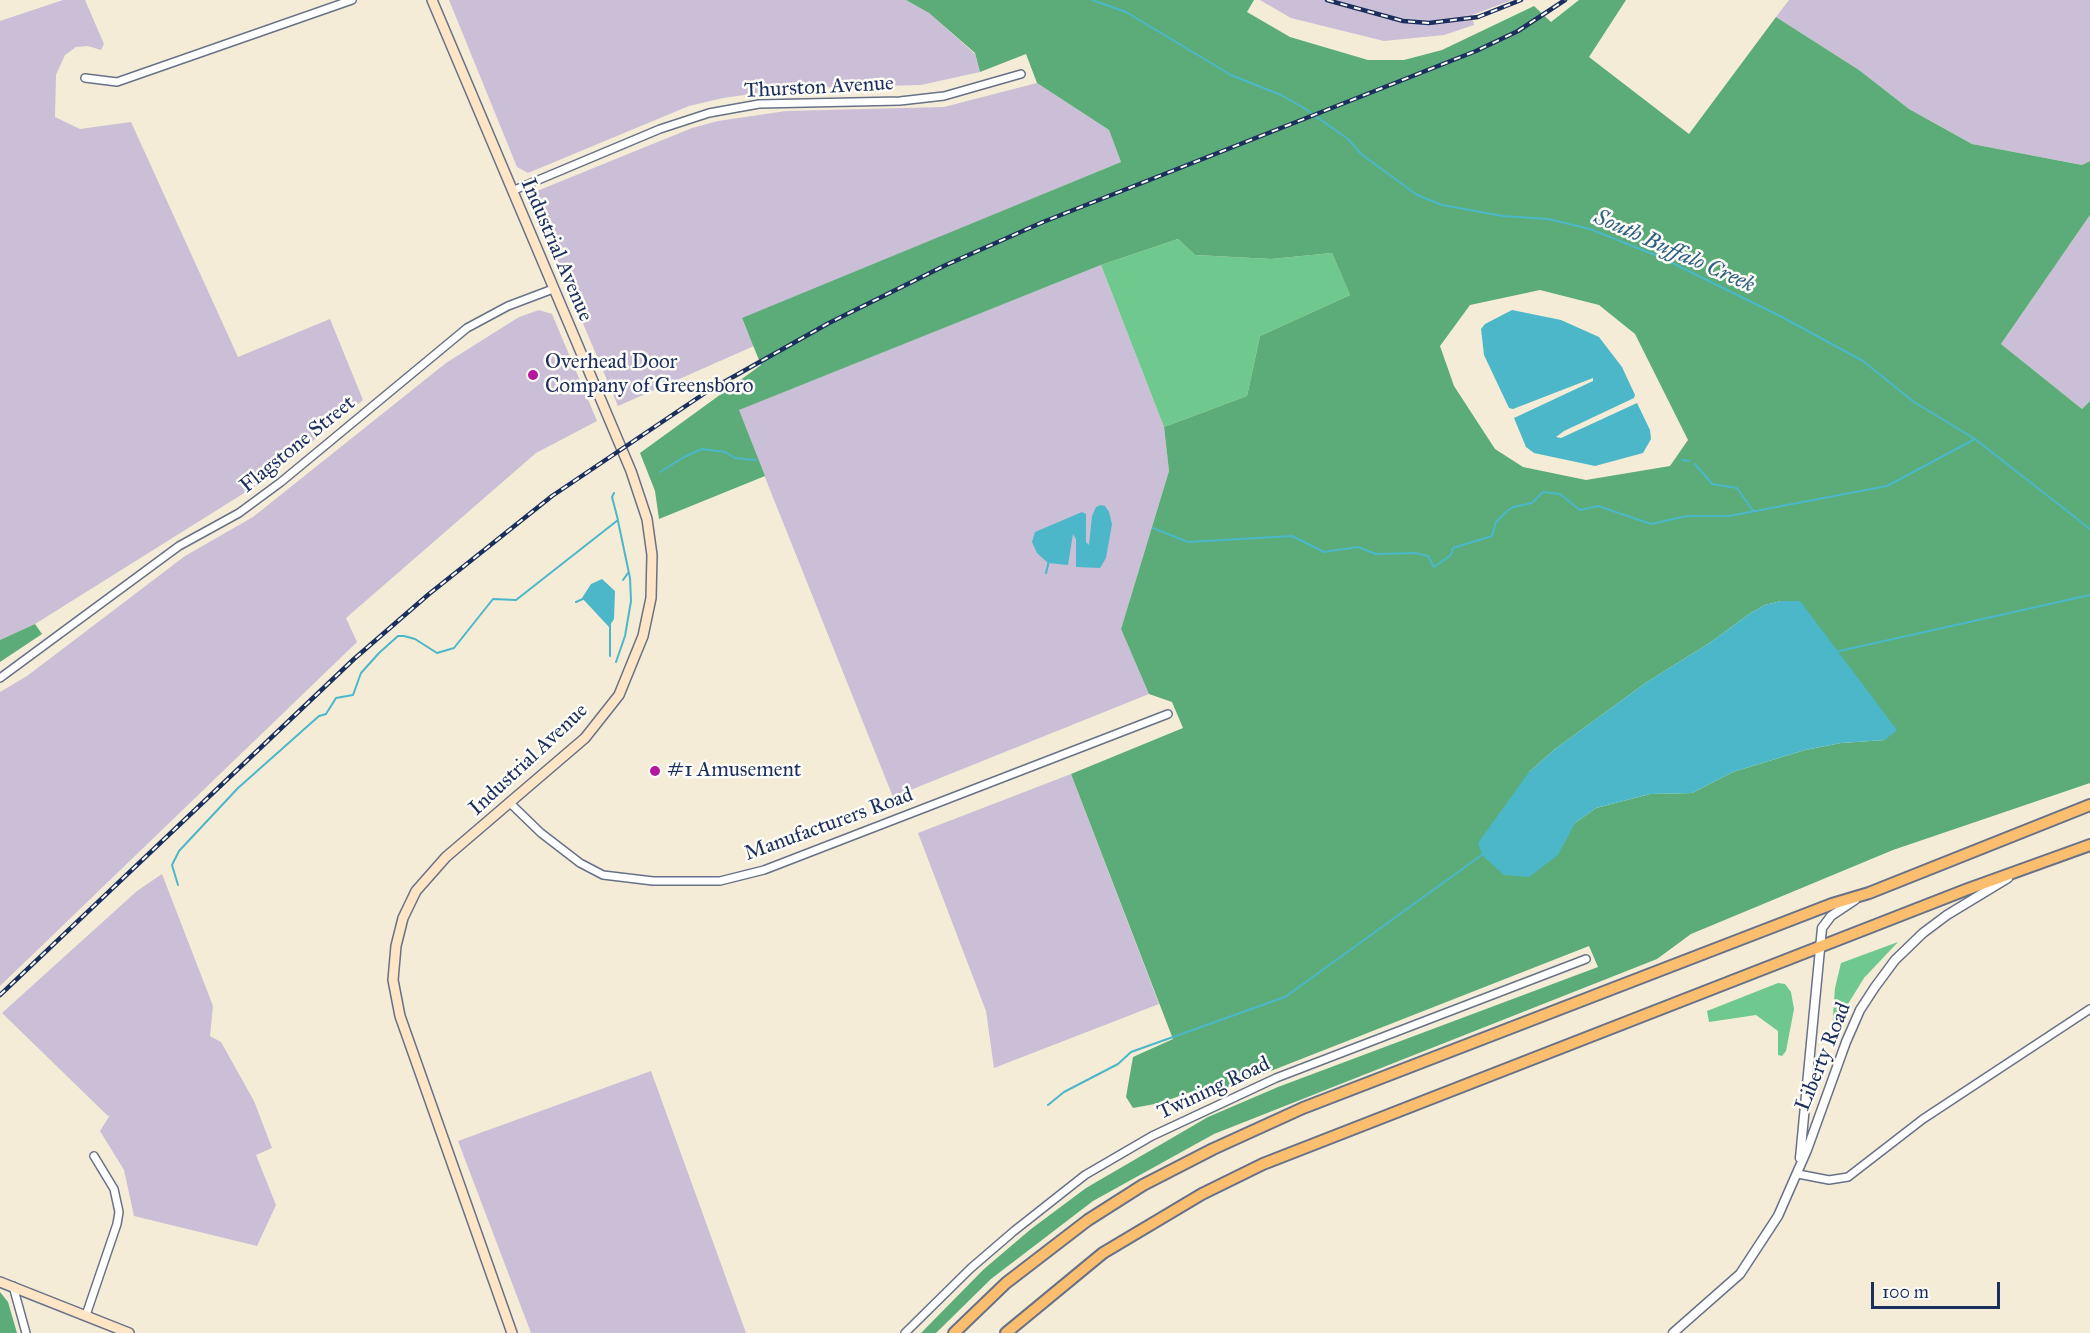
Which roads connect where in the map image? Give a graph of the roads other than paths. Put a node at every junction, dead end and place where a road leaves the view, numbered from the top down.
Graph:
1 (352, 0) edge
2 (432, 0) edge
3 (1021, 74) dead end
4 (85, 78) dead end
5 (512, 191) junction
6 (553, 289) junction
7 (0, 678) edge
8 (1168, 714) dead end
9 (512, 804) junction
10 (2090, 805) edge
11 (2090, 845) edge
12 (2012, 876) junction
13 (1869, 893) junction
14 (1819, 949) junction
15 (1586, 959) dead end
16 (2090, 1009) edge
17 (94, 1156) dead end
18 (1798, 1174) junction
19 (0, 1281) edge
20 (13, 1286) junction
21 (86, 1315) junction
22 (26, 1333) edge
23 (129, 1333) edge
24 (512, 1333) edge
25 (904, 1333) edge
26 (954, 1333) edge
27 (1006, 1333) edge
28 (1673, 1333) edge

1 - 4 street
2 - 5 main road, Industrial Avenue
3 - 5 street, Thurston Avenue
5 - 6 main road, Industrial Avenue
6 - 7 street, Flagstone Street
6 - 9 main road, Industrial Avenue
8 - 9 street, Manufacturers Road
9 - 24 main road, Industrial Avenue
10 - 13 highway
11 - 12 highway
12 - 14 highway
12 - 18 street, Liberty Road
13 - 14 street, Liberty Road
13 - 26 highway
14 - 18 street, Liberty Road
14 - 27 highway
15 - 25 street, Twining Road
16 - 18 street
17 - 21 street
18 - 28 street, Liberty Road
19 - 20 main road
20 - 21 main road
20 - 22 street
21 - 23 main road

